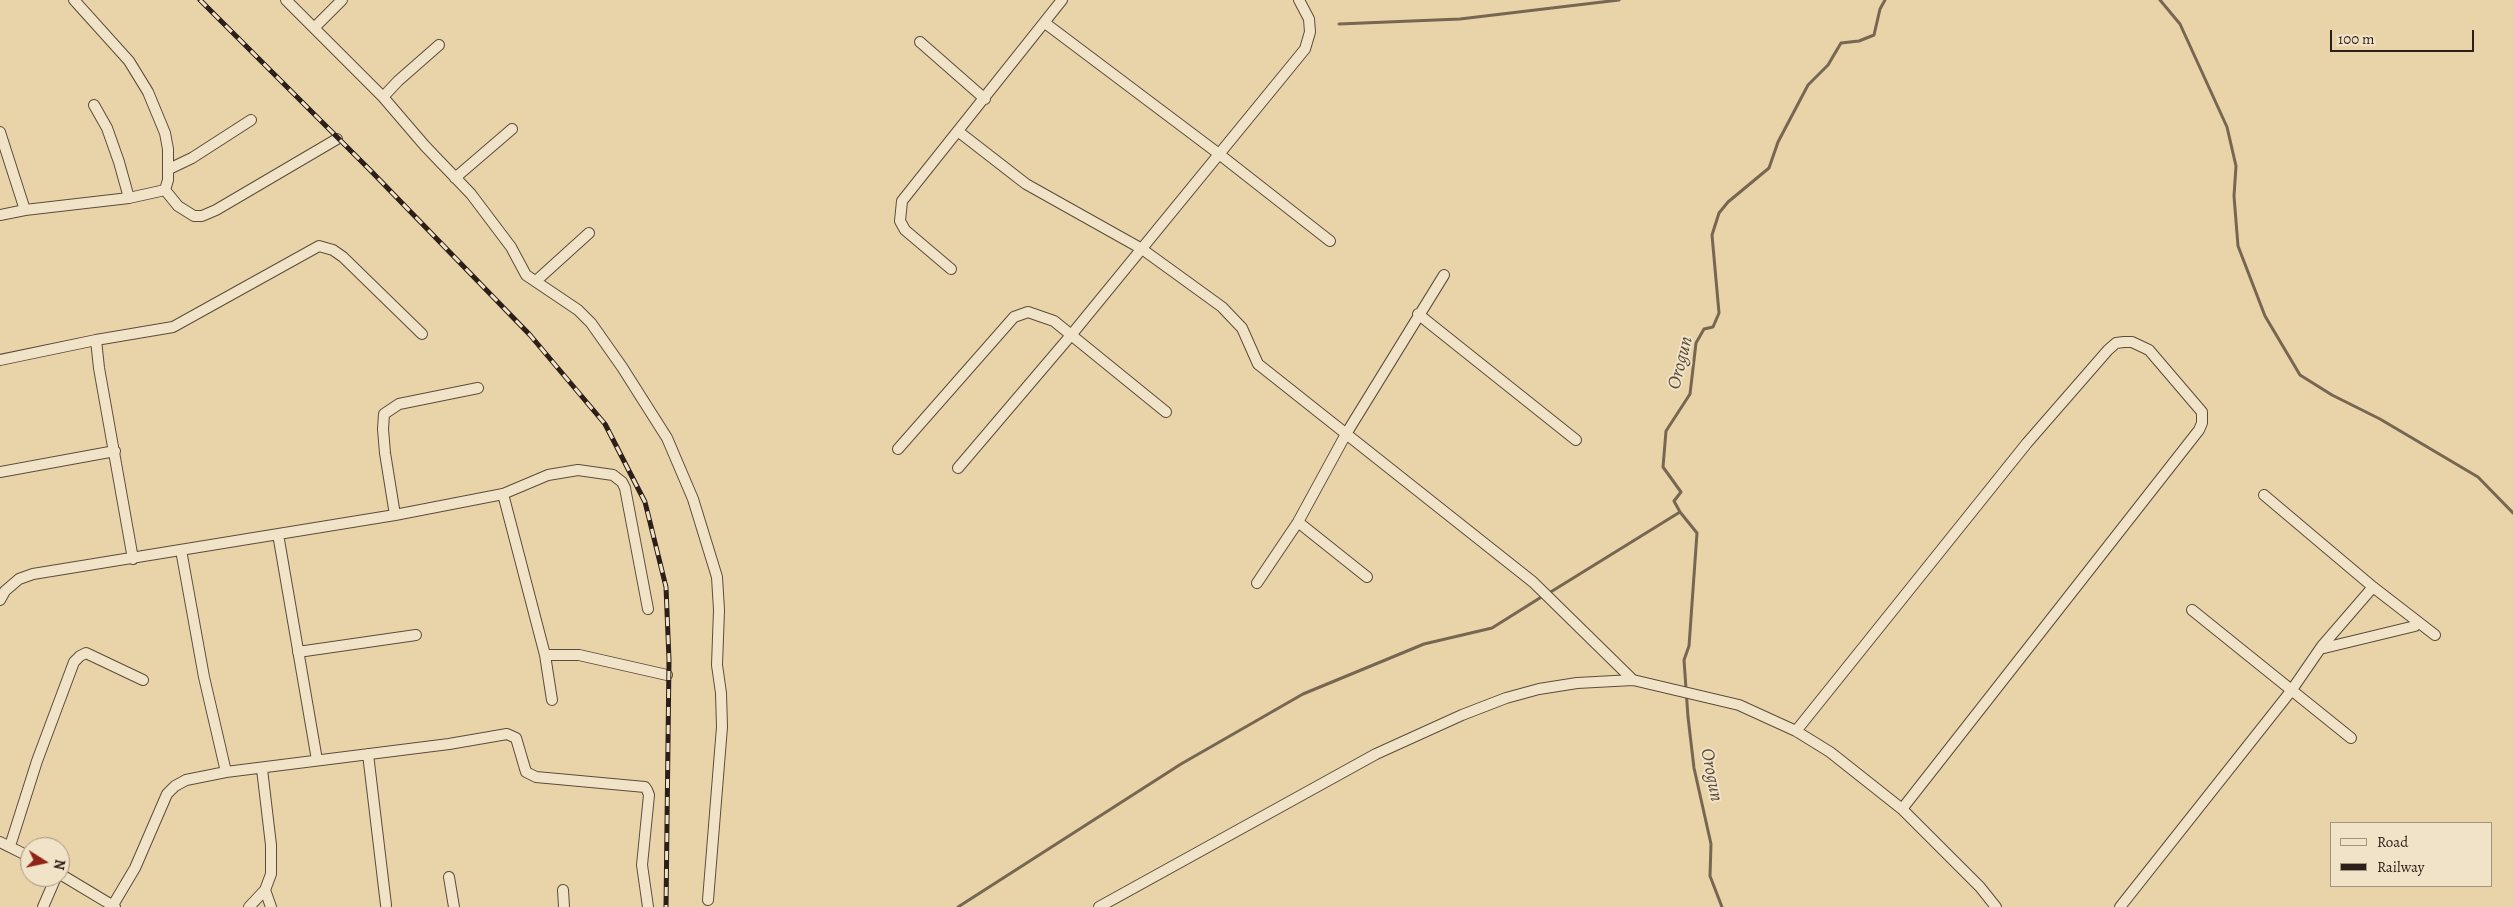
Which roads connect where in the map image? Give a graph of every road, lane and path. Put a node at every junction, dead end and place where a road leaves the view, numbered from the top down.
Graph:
1 (74, 0) edge
2 (286, 0) edge
3 (342, 0) edge
4 (1062, 0) edge
5 (1299, 0) edge
6 (1045, 23) junction
7 (314, 28) junction
8 (920, 42) dead end
9 (440, 45) dead end
10 (383, 97) junction
11 (985, 99) junction
12 (94, 105) dead end
13 (251, 120) dead end
14 (512, 129) dead end
15 (0, 132) edge
16 (958, 132) junction
17 (338, 139) dead end
18 (1219, 154) junction
19 (169, 169) junction
20 (455, 178) junction
21 (165, 190) junction
22 (128, 198) junction
23 (25, 210) junction
24 (0, 215) edge
25 (589, 234) dead end
26 (1330, 241) dead end
27 (1142, 248) junction
28 (951, 269) dead end
29 (1444, 275) dead end
30 (536, 281) junction
31 (1418, 314) junction
32 (422, 334) dead end
33 (1072, 334) junction
34 (96, 340) junction
35 (0, 360) edge
36 (478, 388) dead end
37 (1166, 412) dead end
38 (1346, 434) junction
39 (1576, 440) dead end
40 (898, 450) dead end
41 (114, 451) junction
42 (958, 468) dead end
43 (0, 472) edge
44 (503, 494) junction
45 (2264, 495) dead end
46 (395, 515) junction
47 (1298, 522) junction
48 (278, 534) junction
49 (181, 550) junction
50 (132, 559) junction
51 (1367, 577) dead end
52 (1257, 583) dead end
53 (2373, 587) junction
54 (0, 600) edge
55 (648, 609) dead end
56 (2192, 610) dead end
57 (2415, 626) dead end
58 (416, 635) dead end
59 (2436, 635) dead end
60 (2322, 646) junction
61 (298, 652) junction
62 (545, 655) junction
63 (667, 674) dead end
64 (143, 680) dead end
65 (1633, 680) junction
66 (2291, 691) junction
67 (552, 700) dead end
68 (1796, 731) junction
69 (2350, 738) dead end
70 (368, 754) junction
71 (317, 760) junction
72 (262, 769) junction
73 (226, 772) junction
74 (1902, 810) junction
75 (5, 844) edge
76 (20, 852) edge
77 (449, 877) dead end
78 (70, 880) edge
79 (52, 887) edge
80 (265, 890) junction
81 (563, 890) dead end
82 (708, 900) dead end
83 (114, 906) edge
84 (386, 906) dead end
85 (43, 907) edge
86 (249, 907) edge
87 (271, 907) edge
88 (454, 907) edge
89 (564, 907) edge
90 (648, 907) edge
91 (1099, 907) edge
92 (1996, 907) edge
93 (2120, 907) edge

1 - 19 street
2 - 7 street
3 - 7 street
4 - 6 street
5 - 18 street
6 - 11 street
6 - 18 street
7 - 10 street
8 - 11 street
9 - 10 street
10 - 20 street
11 - 16 street
12 - 22 street
13 - 19 street
14 - 20 street
15 - 23 street
16 - 27 street
16 - 28 street
17 - 21 street
18 - 26 street
18 - 27 street
19 - 21 street
20 - 30 street
21 - 22 street
22 - 23 street
23 - 24 street
25 - 30 street
27 - 33 street
27 - 38 street
29 - 31 street
30 - 82 street
31 - 38 street
31 - 39 street
32 - 34 street
33 - 37 street
33 - 40 street
33 - 42 street
34 - 35 street
34 - 41 street
36 - 46 street
38 - 47 street
38 - 65 street
41 - 43 street
41 - 50 street
44 - 46 street
44 - 55 street
44 - 62 street
45 - 53 street
46 - 48 street
47 - 51 street
47 - 52 street
48 - 49 street
48 - 61 street
49 - 50 street
49 - 73 street
50 - 54 street
53 - 59 street
53 - 60 street
56 - 66 street
57 - 60 street
58 - 61 street
60 - 66 street
61 - 71 street
62 - 63 street
62 - 67 street
64 - 75 street
65 - 68 street
65 - 91 street
66 - 69 street
66 - 93 street
68 - 74 street
68 - 74 street
70 - 71 street
70 - 84 street
70 - 90 street
71 - 72 street
72 - 73 street
72 - 80 street
73 - 83 street
74 - 92 street
75 - 76 street
77 - 88 street
78 - 83 street
79 - 85 street
80 - 86 street
80 - 87 street
81 - 89 street

